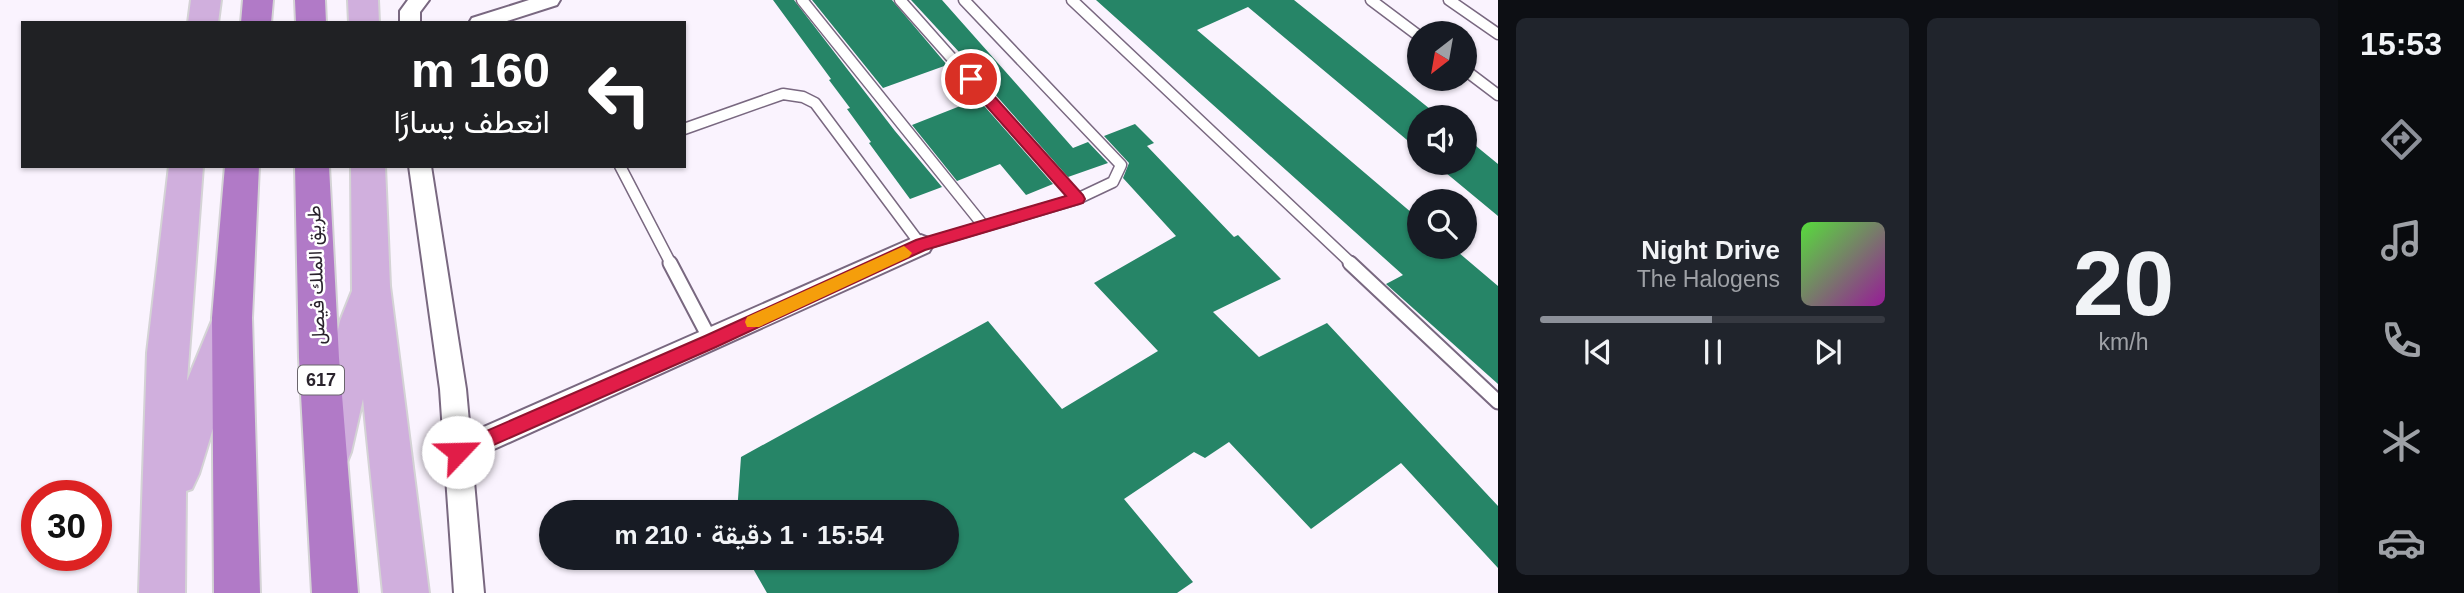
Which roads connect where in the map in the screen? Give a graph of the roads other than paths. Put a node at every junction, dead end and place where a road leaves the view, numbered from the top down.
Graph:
1 (206, 0) edge
2 (258, 0) edge
3 (310, 0) edge
4 (363, 0) edge
5 (419, 0) edge
6 (550, 0) edge
7 (802, 0) edge
8 (900, 0) edge
9 (964, 0) edge
10 (1072, 0) edge
11 (1371, 0) edge
12 (1449, 0) edge
13 (203, 21) edge
14 (256, 21) edge
15 (311, 21) edge
16 (364, 21) edge
17 (410, 21) edge
18 (485, 21) edge
19 (1407, 27) edge
20 (1498, 34) edge
21 (1477, 79) edge
22 (1498, 95) edge
23 (686, 128) edge
24 (186, 168) edge
25 (242, 168) edge
26 (313, 168) edge
27 (368, 168) edge
28 (420, 168) edge
29 (621, 168) edge
30 (1077, 199) junction
31 (983, 225) junction
32 (921, 245) junction
33 (371, 286) junction
34 (232, 318) junction
35 (710, 341) junction
36 (1498, 402) edge
37 (458, 452) junction
38 (327, 460) junction
39 (164, 515) junction
40 (162, 593) edge
41 (237, 593) edge
42 (335, 593) edge
43 (406, 593) edge
44 (469, 593) edge

1 - 13 main road
2 - 14 highway
3 - 15 highway
4 - 16 main road
5 - 17 street
6 - 18 street
7 - 31 lane
8 - 30 lane
9 - 30 lane
10 - 36 lane
11 - 19 lane
12 - 20 lane
21 - 22 lane
23 - 32 lane
24 - 39 main road
25 - 34 highway
26 - 38 highway, طريق الملك فيصل / 617
27 - 33 main road
28 - 37 street
29 - 35 lane
30 - 31 lane
31 - 32 lane
32 - 35 street
33 - 38 main road
33 - 43 main road
34 - 39 main road
34 - 41 highway
35 - 37 street
37 - 44 street
38 - 42 highway, طريق الملك فيصل / 617
39 - 40 main road

